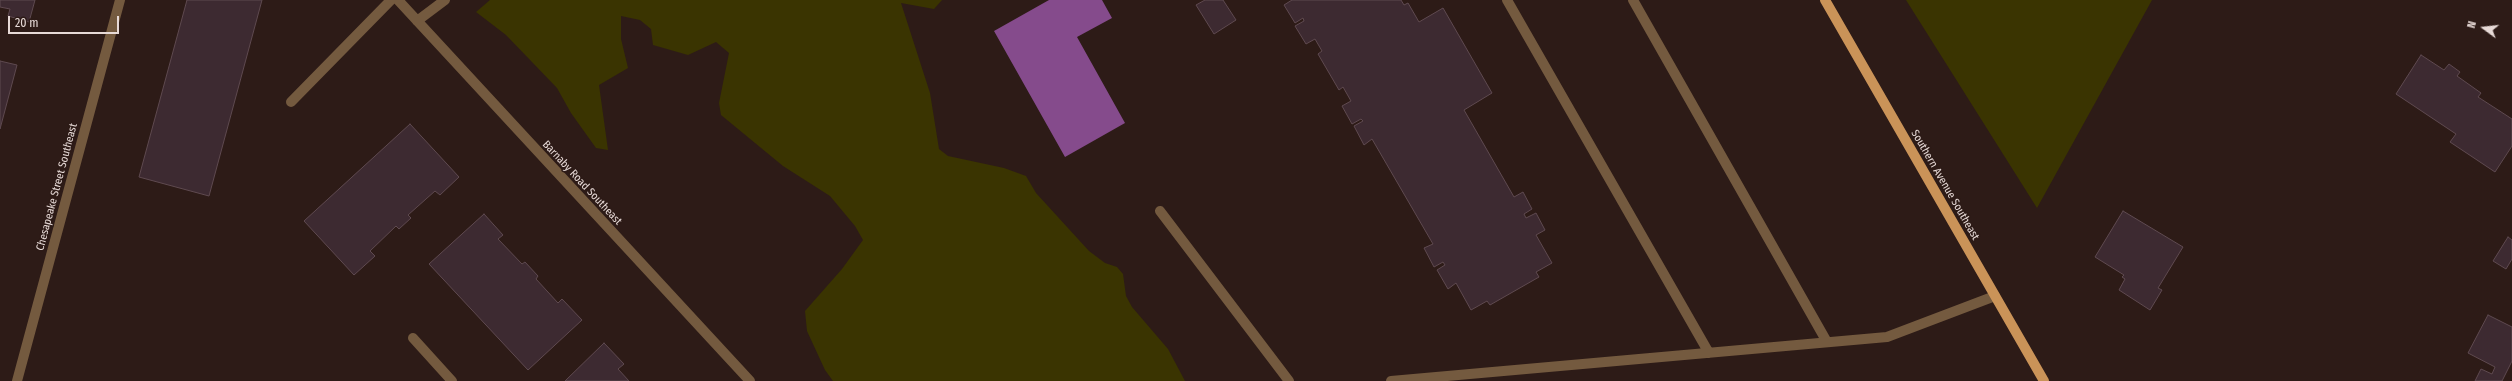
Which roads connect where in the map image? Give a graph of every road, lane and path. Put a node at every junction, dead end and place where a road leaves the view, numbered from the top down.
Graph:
1 (120, 0) edge
2 (391, 0) edge
3 (398, 0) edge
4 (445, 0) edge
5 (1507, 0) edge
6 (1633, 0) edge
7 (1825, 0) edge
8 (417, 21) junction
9 (291, 102) dead end
10 (1160, 211) dead end
11 (1995, 296) junction
12 (413, 338) dead end
13 (1828, 342) junction
14 (1710, 353) junction
15 (17, 381) edge
16 (452, 381) edge
17 (750, 381) edge
18 (1289, 381) edge
19 (1391, 381) edge
20 (2044, 381) edge

1 - 15 street, Chesapeake Street Southeast
2 - 9 street
3 - 8 street, Barnaby Road Southeast
4 - 8 street
5 - 14 street
6 - 13 street
7 - 11 main road, Southern Avenue Southeast
8 - 17 street, Barnaby Road Southeast
10 - 18 street
11 - 13 street
11 - 20 main road, Southern Avenue Southeast
12 - 16 street
13 - 14 street
14 - 19 street

